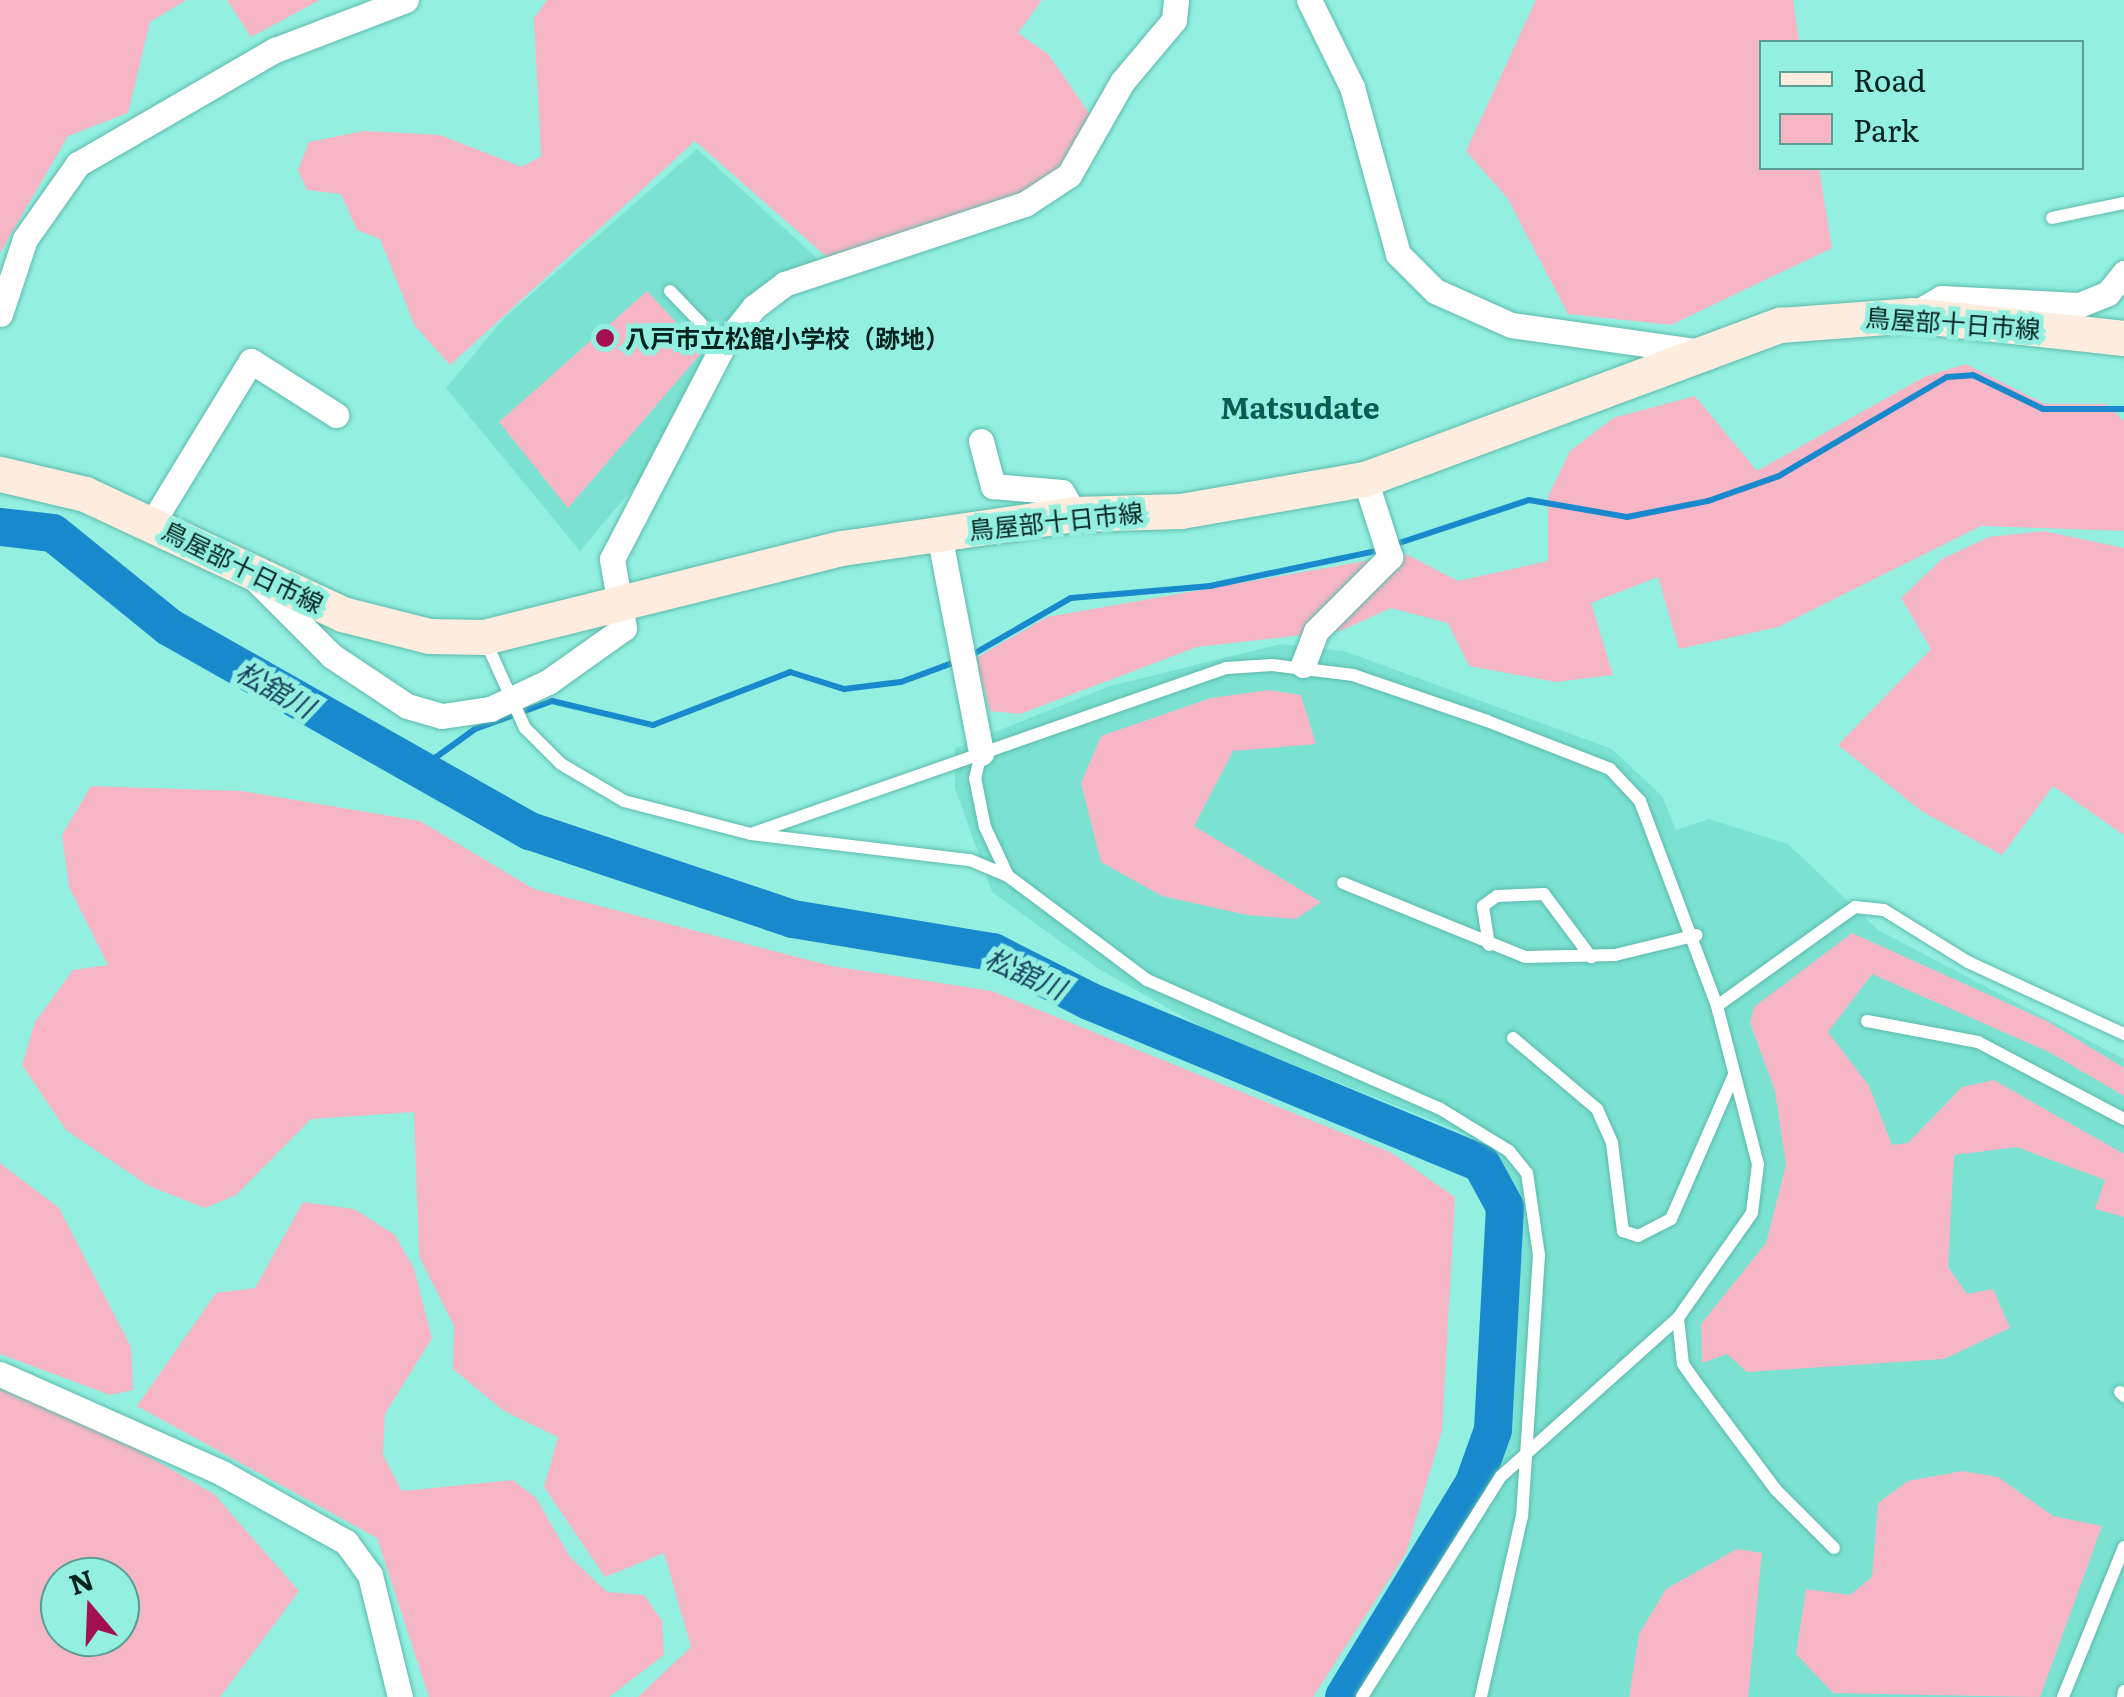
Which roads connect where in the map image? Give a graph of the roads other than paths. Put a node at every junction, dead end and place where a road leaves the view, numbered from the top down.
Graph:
1 (406, 0) edge
2 (1176, 0) edge
3 (1308, 0) edge
4 (2124, 202) edge
5 (2052, 218) dead end
6 (2124, 273) edge
7 (670, 291) dead end
8 (0, 314) edge
9 (1912, 314) junction
10 (2124, 338) edge
11 (723, 346) junction
12 (1696, 350) junction
13 (336, 415) dead end
14 (982, 441) dead end
15 (0, 474) edge
16 (1365, 480) junction
17 (1074, 514) junction
18 (152, 523) junction
19 (939, 534) junction
20 (244, 565) junction
21 (622, 602) junction
22 (484, 637) junction
23 (1303, 665) junction
24 (512, 702) junction
25 (981, 754) junction
26 (752, 834) junction
27 (1008, 876) junction
28 (1343, 884) dead end
29 (1697, 935) junction
30 (1491, 947) junction
31 (1590, 957) junction
32 (1716, 1006) junction
33 (1867, 1021) dead end
34 (2124, 1034) edge
35 (1513, 1038) dead end
36 (1734, 1075) junction
37 (2124, 1119) edge
38 (1678, 1318) junction
39 (0, 1374) edge
40 (1528, 1446) junction
41 (2124, 1546) edge
42 (1834, 1548) dead end
43 (400, 1697) edge
44 (1362, 1697) edge
45 (1481, 1697) edge
46 (2062, 1697) edge

1 - 8 street
2 - 11 street
3 - 12 street
4 - 5 lane
6 - 9 street
7 - 11 lane
9 - 10 main road, 鳥屋部十日市線
9 - 12 main road, 鳥屋部十日市線
11 - 21 street
12 - 16 main road, 鳥屋部十日市線
13 - 18 street
14 - 17 street
15 - 18 main road, 鳥屋部十日市線
16 - 17 main road, 鳥屋部十日市線
16 - 23 street
17 - 19 main road, 鳥屋部十日市線
18 - 20 main road, 鳥屋部十日市線
19 - 21 main road, 鳥屋部十日市線
19 - 25 street
20 - 22 main road, 鳥屋部十日市線
20 - 24 street
21 - 22 main road, 鳥屋部十日市線
21 - 24 street
22 - 24 lane
23 - 25 lane
23 - 29 lane
24 - 26 lane
25 - 26 lane
25 - 27 lane
26 - 27 lane
27 - 40 lane
28 - 30 lane
29 - 31 lane
29 - 32 lane
30 - 31 lane
30 - 31 lane
32 - 34 lane
32 - 36 lane
33 - 37 lane
35 - 36 lane
36 - 38 lane
38 - 40 lane
38 - 42 lane
39 - 43 street
40 - 44 lane
40 - 45 lane
41 - 46 lane

